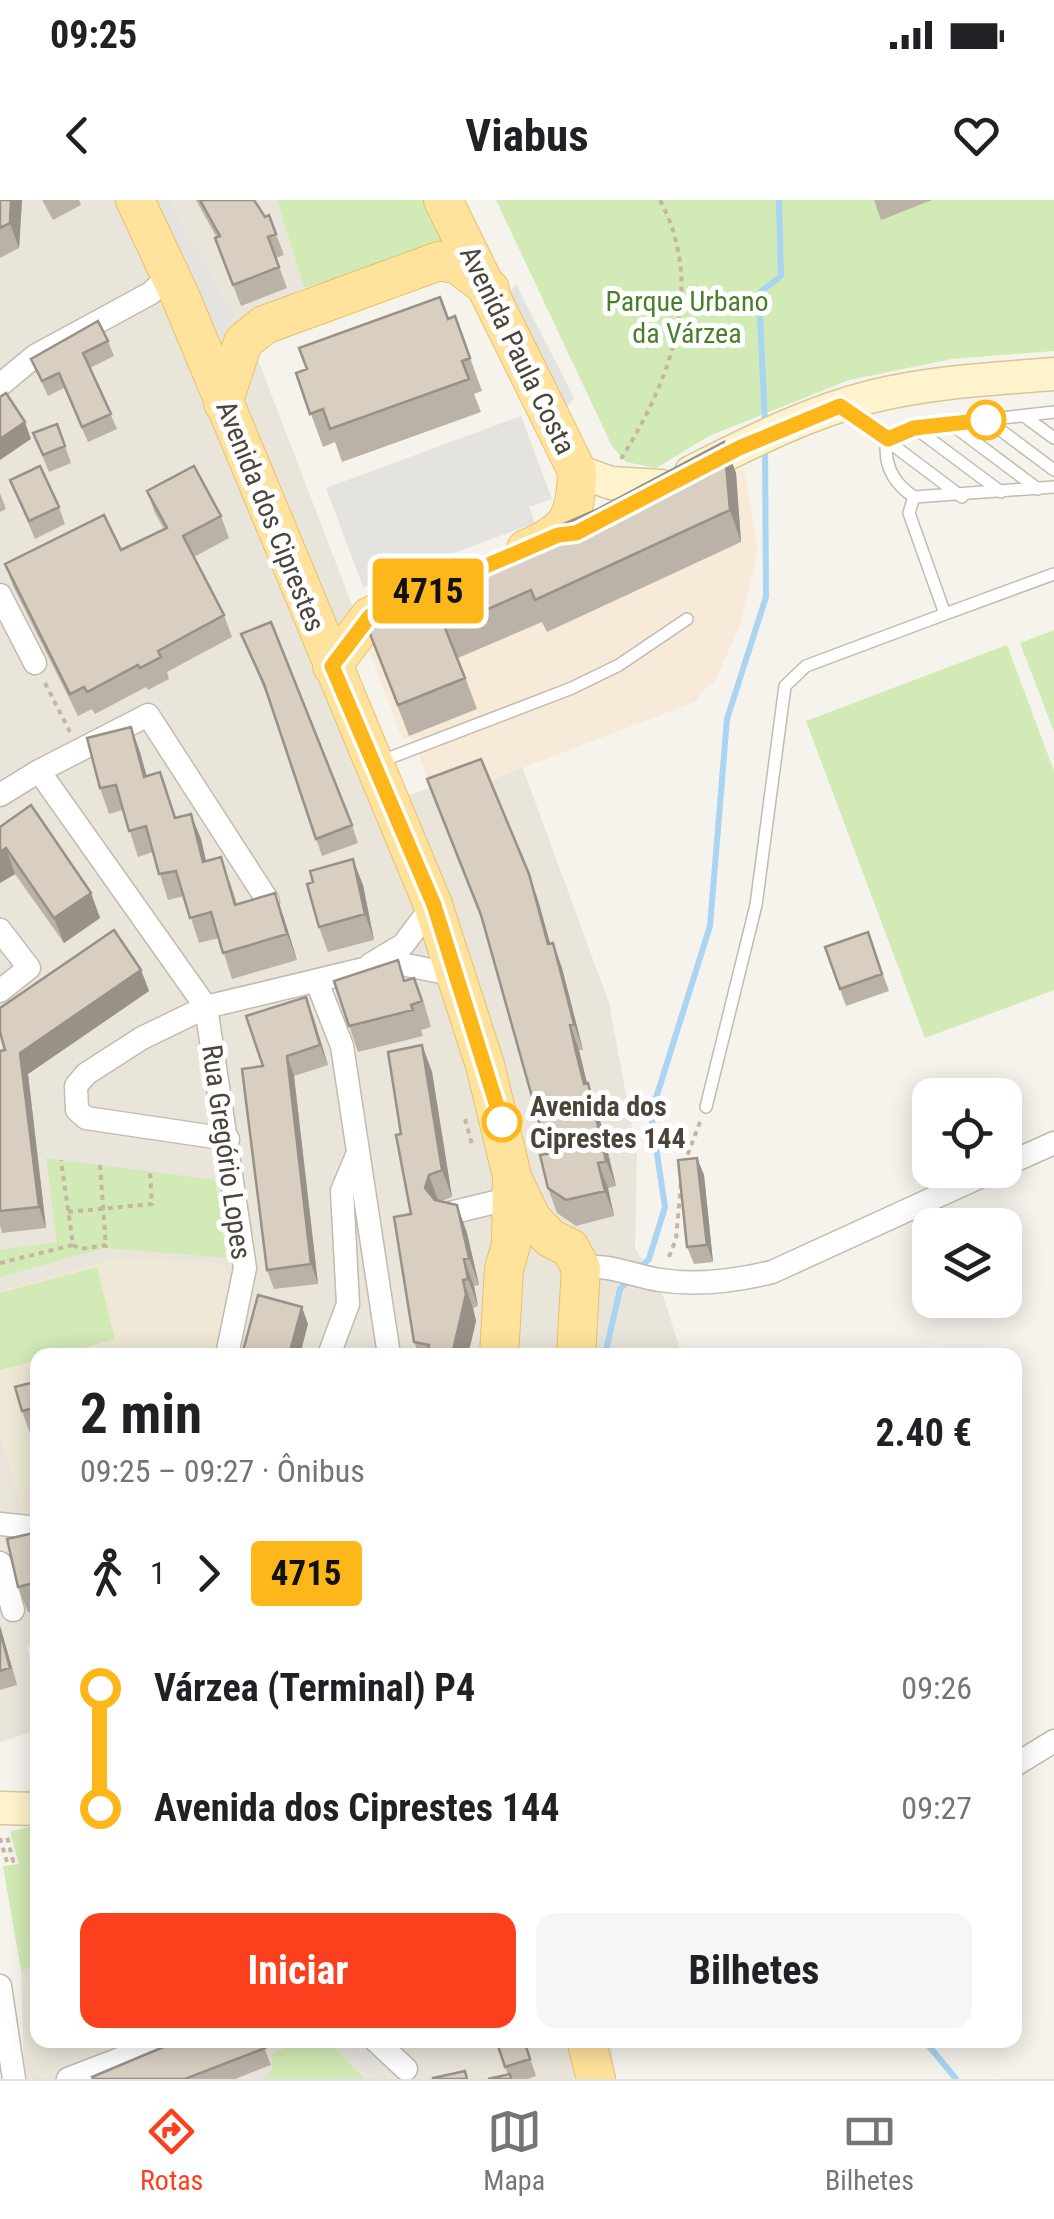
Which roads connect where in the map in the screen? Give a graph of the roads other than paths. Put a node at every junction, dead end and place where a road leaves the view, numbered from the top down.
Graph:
1 (135, 200) edge
2 (443, 200) edge
3 (170, 274) junction
4 (491, 289) junction
5 (1054, 374) edge
6 (0, 386) edge
7 (224, 403) junction
8 (840, 406) junction
9 (1054, 412) edge
10 (1024, 416) junction
11 (986, 420) junction
12 (952, 424) junction
13 (914, 428) junction
14 (1054, 438) edge
15 (888, 439) junction
16 (577, 470) junction
17 (1054, 470) edge
18 (661, 486) junction
19 (1054, 487) edge
20 (1038, 488) junction
21 (1001, 492) junction
22 (962, 496) junction
23 (914, 497) junction
24 (558, 535) junction
25 (488, 565) edge
26 (1054, 574) edge
27 (300, 584) junction
28 (436, 587) edge
29 (0, 596) edge
30 (945, 614) junction
31 (370, 616) junction
32 (686, 618) dead end
33 (34, 663) road end
34 (332, 666) junction
35 (372, 764) junction
36 (39, 771) junction
37 (0, 796) edge
38 (268, 901) edge
39 (434, 905) junction
40 (0, 930) edge
41 (364, 969) junction
42 (456, 975) junction
43 (317, 982) junction
44 (0, 990) edge
45 (206, 1006) junction
46 (706, 1108) road end
47 (228, 1139) junction
48 (1054, 1143) edge
49 (358, 1153) junction
50 (1022, 1157) edge
51 (512, 1187) junction
52 (956, 1188) edge
53 (450, 1213) edge
54 (550, 1238) junction
55 (508, 1260) junction
56 (581, 1268) junction
57 (229, 1348) edge
58 (332, 1348) edge
59 (388, 1348) edge
60 (500, 1348) edge
61 (576, 1348) edge
62 (0, 1524) edge
63 (30, 1527) edge
64 (0, 1563) edge
65 (13, 1610) dead end
66 (1054, 1741) edge
67 (1022, 1761) edge
68 (30, 1811) edge
69 (2, 1817) edge
70 (0, 1986) edge
71 (149, 2048) edge
72 (383, 2048) edge
73 (400, 2048) edge
74 (588, 2048) edge
75 (407, 2074) edge
76 (14, 2079) edge
77 (68, 2079) edge
78 (596, 2079) edge

1 - 3 main road, Avenida dos Ciprestes
2 - 4 main road, Avenida Paula Costa
3 - 6 street
3 - 7 main road, Avenida dos Ciprestes
4 - 7 main road
4 - 16 main road, Avenida Paula Costa
5 - 8 street
7 - 27 main road, Avenida dos Ciprestes
8 - 15 lane
8 - 18 street
9 - 10 lane
10 - 11 lane
10 - 14 lane
11 - 12 lane
11 - 17 lane
12 - 13 lane
12 - 20 lane
13 - 15 lane
13 - 21 lane
15 - 22 lane
15 - 23 lane
16 - 18 street
16 - 24 main road, Avenida Paula Costa
18 - 24 street
19 - 20 lane
20 - 21 lane
21 - 22 lane
22 - 23 lane
23 - 30 lane
24 - 25 main road
26 - 30 lane
27 - 31 main road
27 - 34 main road, Avenida dos Ciprestes
28 - 31 main road
29 - 33 street
30 - 46 lane
31 - 34 main road
32 - 35 lane
34 - 35 main road, Avenida dos Ciprestes
35 - 39 main road, Avenida dos Ciprestes
36 - 37 street
36 - 38 street
36 - 45 street
39 - 41 street
39 - 42 main road, Avenida dos Ciprestes
40 - 44 street
41 - 42 street
41 - 43 street
42 - 51 main road, Avenida dos Ciprestes
43 - 45 street
43 - 49 street
45 - 47 street, Rua Gregório Lopes
45 - 47 street
47 - 57 street, Rua Gregório Lopes
48 - 50 street
49 - 58 street
49 - 59 street
51 - 53 street
51 - 54 main road, Avenida dos Ciprestes
51 - 55 main road, Avenida dos Ciprestes
52 - 56 street
54 - 55 main road
54 - 56 main road, Avenida dos Ciprestes
55 - 60 main road, Avenida dos Ciprestes
56 - 61 main road
62 - 63 street
64 - 65 street
66 - 67 street
68 - 69 street
70 - 76 street
71 - 77 street
72 - 75 street
73 - 75 street
74 - 78 main road

